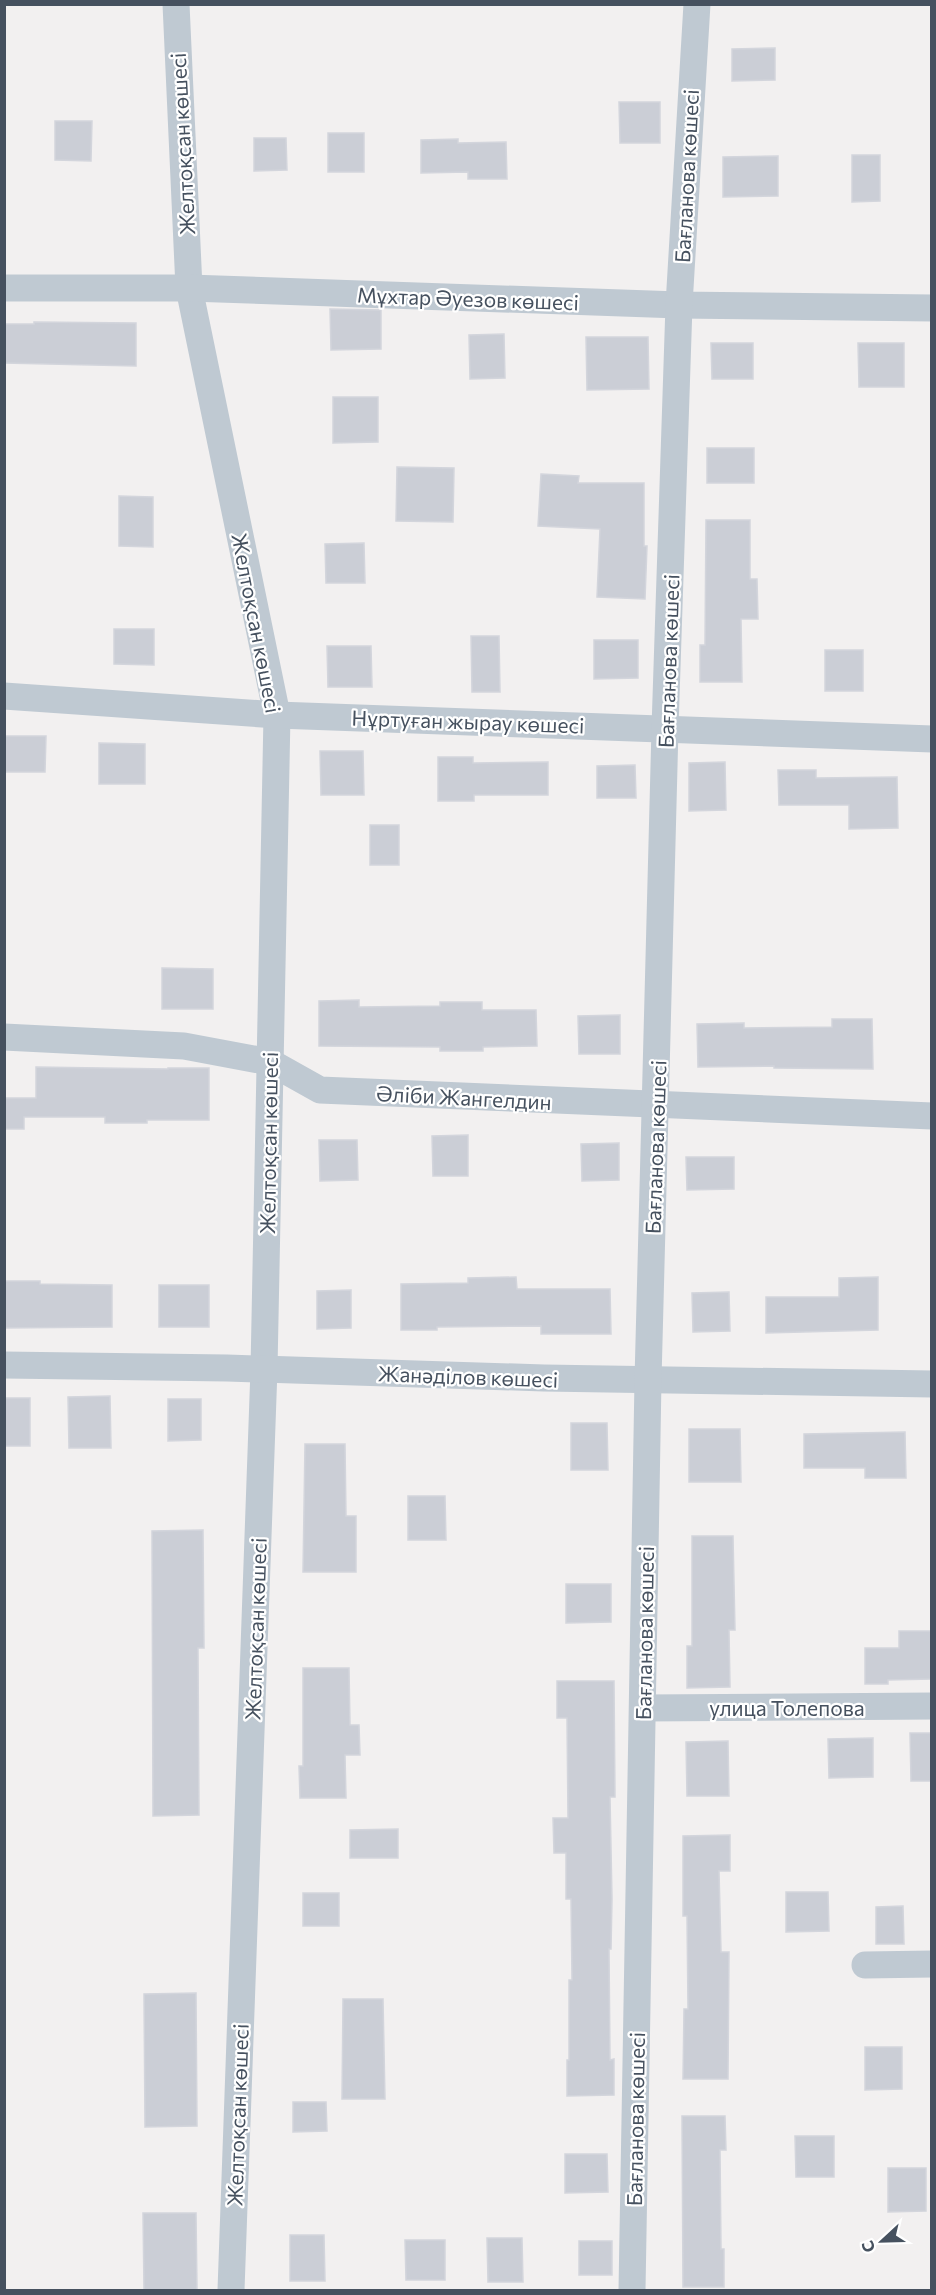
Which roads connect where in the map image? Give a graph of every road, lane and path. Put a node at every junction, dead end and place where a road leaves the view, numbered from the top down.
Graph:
1 (176, 4) edge
2 (697, 4) edge
3 (4, 288) edge
4 (189, 288) junction
5 (679, 305) junction
6 (932, 308) edge
7 (4, 696) edge
8 (277, 715) junction
9 (665, 728) junction
10 (932, 739) edge
11 (4, 1037) edge
12 (270, 1062) junction
13 (656, 1106) junction
14 (932, 1116) edge
15 (4, 1365) edge
16 (264, 1369) junction
17 (648, 1380) junction
18 (932, 1384) edge
19 (932, 1706) edge
20 (643, 1708) junction
21 (932, 1964) edge
22 (865, 1965) dead end
23 (231, 2290) edge
24 (633, 2290) edge

1 - 4 street, Желтоқсан көшесі
2 - 5 street, Бағланова көшесі
3 - 4 street, Мұхтар Әуезов көшесі
4 - 5 street, Мұхтар Әуезов көшесі
4 - 8 street, Желтоқсан көшесі
5 - 6 street, Мұхтар Әуезов көшесі
5 - 9 street, Бағланова көшесі
7 - 8 street, Нұртуған жырау көшесі
8 - 9 street, Нұртуған жырау көшесі
8 - 12 street, Желтоқсан көшесі
9 - 10 street, Нұртуған жырау көшесі
9 - 13 street, Бағланова көшесі
11 - 12 street, Әліби Жангелдин
12 - 13 street, Әліби Жангелдин
12 - 16 street, Желтоқсан көшесі
13 - 14 street, Әліби Жангелдин
13 - 17 street, Бағланова көшесі
15 - 16 street, Жанәділов көшесі
16 - 17 street, Жанәділов көшесі
16 - 23 street, Желтоқсан көшесі
17 - 18 street, Жанәділов көшесі
17 - 20 street, Бағланова көшесі
19 - 20 street, улица Толепова
20 - 24 street, Бағланова көшесі
21 - 22 street

